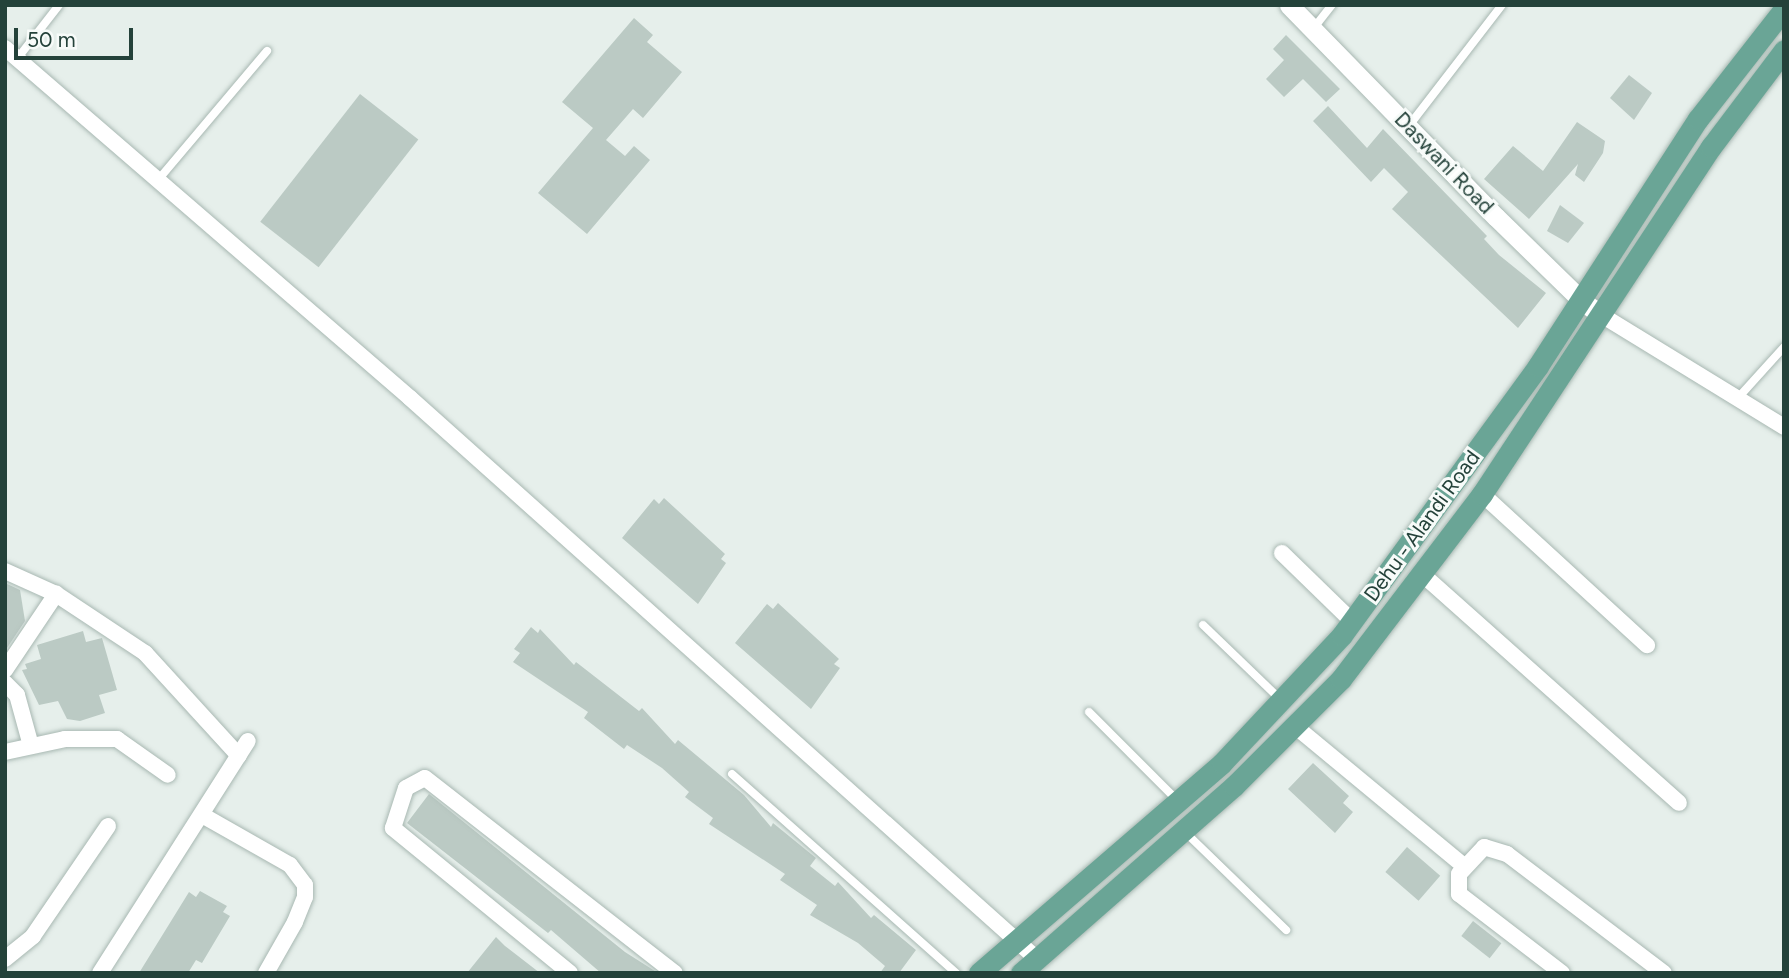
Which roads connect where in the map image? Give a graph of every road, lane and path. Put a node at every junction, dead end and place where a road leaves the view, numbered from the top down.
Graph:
1 (59, 5) edge
2 (1289, 5) edge
3 (1332, 5) edge
4 (1502, 5) edge
5 (1784, 9) edge
6 (1313, 29) junction
7 (1784, 50) edge
8 (267, 51) dead end
9 (11, 53) edge
10 (1408, 127) junction
11 (158, 180) junction
12 (1582, 302) junction
13 (1603, 316) junction
14 (1784, 347) edge
15 (1737, 399) junction
16 (1784, 427) edge
17 (1482, 494) junction
18 (1282, 553) dead end
19 (5, 571) edge
20 (1422, 575) junction
21 (55, 594) junction
22 (1352, 621) junction
23 (1203, 625) dead end
24 (1647, 645) dead end
25 (5, 670) edge
26 (5, 683) edge
27 (1283, 702) junction
28 (1089, 712) dead end
29 (1296, 727) junction
30 (248, 741) dead end
31 (31, 746) junction
32 (5, 752) edge
33 (239, 757) junction
34 (732, 774) dead end
35 (168, 775) dead end
36 (1178, 801) junction
37 (1679, 803) dead end
38 (202, 814) junction
39 (108, 826) dead end
40 (1183, 830) junction
41 (1464, 866) junction
42 (1286, 930) dead end
43 (1017, 940) junction
44 (5, 959) edge
45 (1029, 966) edge
46 (100, 973) edge
47 (266, 973) edge
48 (570, 973) edge
49 (675, 973) edge
50 (956, 973) edge
51 (979, 973) edge
52 (1562, 973) edge
53 (1664, 973) edge

1 - 9 lane
2 - 6 street, Daswani Road
3 - 6 lane
4 - 10 lane
5 - 12 main road, Dehu - Alandi Road
6 - 10 street, Daswani Road
7 - 13 main road, Dehu - Alandi Road
8 - 11 lane
9 - 11 street
10 - 12 street, Daswani Road
11 - 43 street
12 - 13 street, Daswani Road
12 - 22 main road, Dehu - Alandi Road
13 - 15 street
13 - 17 main road, Dehu - Alandi Road
14 - 15 lane
15 - 16 street
17 - 20 main road, Dehu - Alandi Road
17 - 24 street
18 - 22 street
19 - 21 street
20 - 29 main road, Dehu - Alandi Road
20 - 37 street
21 - 25 street
21 - 33 street
22 - 27 main road, Dehu - Alandi Road
23 - 27 lane
26 - 31 street
27 - 36 main road, Dehu - Alandi Road
28 - 36 lane
29 - 40 main road, Dehu - Alandi Road
29 - 41 street
30 - 33 street
31 - 32 street
31 - 35 street
33 - 38 street
34 - 50 lane
36 - 43 main road, Dehu - Alandi Road
38 - 46 street
38 - 47 street
39 - 44 street
40 - 42 lane
40 - 45 main road, Dehu - Alandi Road
41 - 52 street
41 - 53 street
43 - 45 street
43 - 51 main road, Dehu - Alandi Road
48 - 49 street

